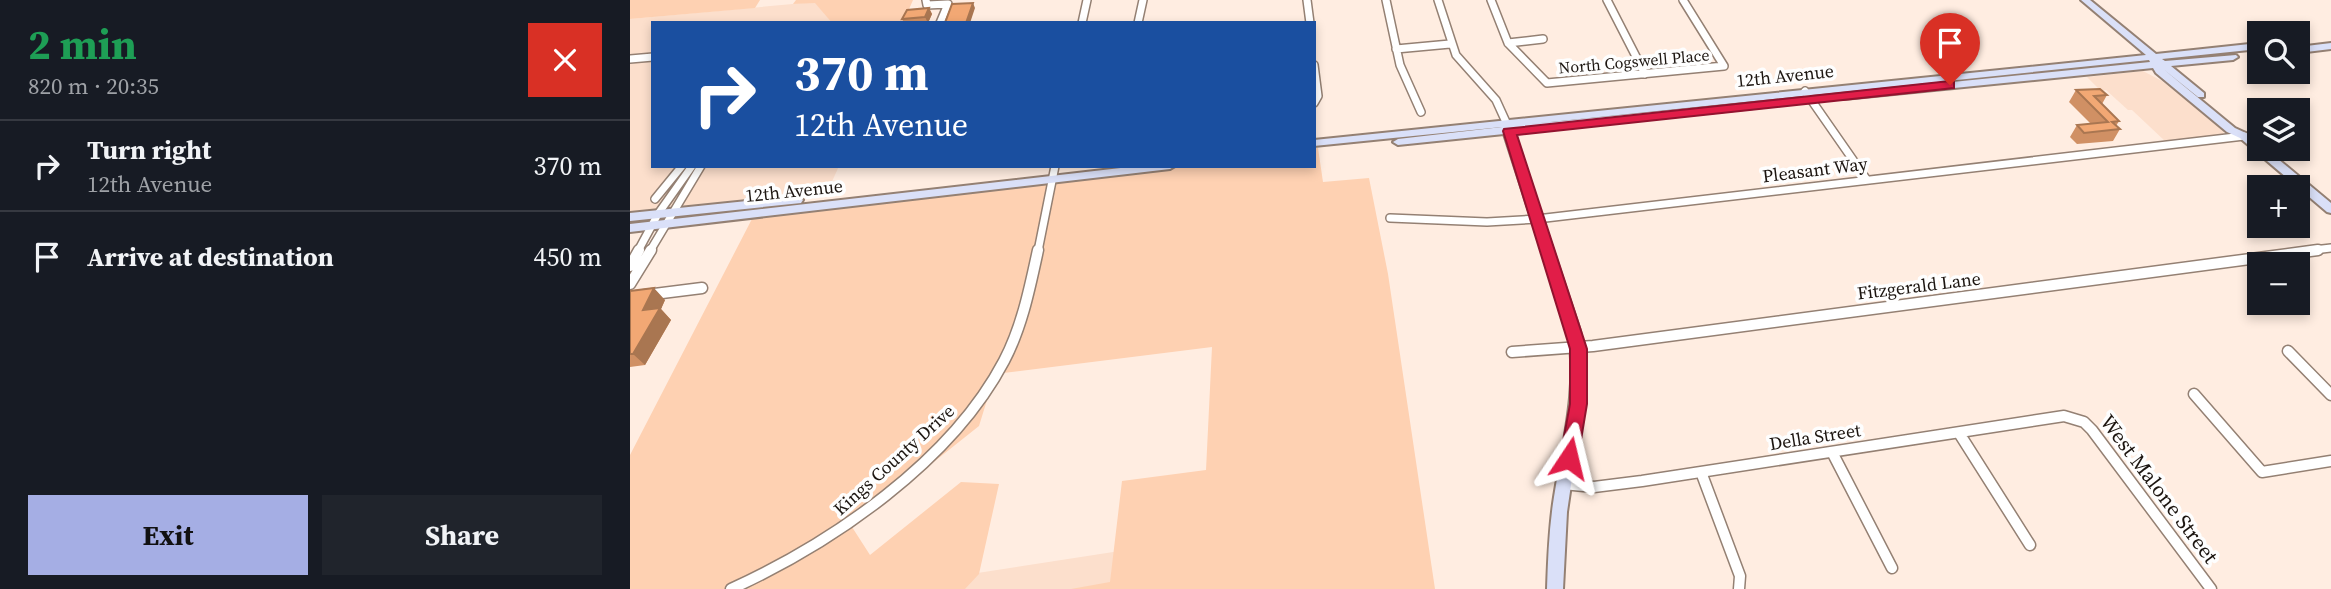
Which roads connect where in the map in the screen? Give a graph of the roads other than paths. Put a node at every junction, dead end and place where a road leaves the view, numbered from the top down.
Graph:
1 (926, 0) edge
2 (1087, 0) edge
3 (1143, 0) edge
4 (1307, 0) edge
5 (1386, 0) edge
6 (1438, 0) edge
7 (1491, 0) edge
8 (1607, 0) edge
9 (1683, 0) edge
10 (2085, 0) edge
11 (941, 21) edge
12 (1082, 21) edge
13 (1138, 21) edge
14 (1310, 21) edge
15 (2331, 38) edge
16 (1543, 39) dead end
17 (2310, 41) edge
18 (1508, 43) junction
19 (1450, 44) junction
20 (2331, 46) edge
21 (2247, 48) edge
22 (1396, 49) junction
23 (2310, 49) edge
24 (2247, 55) edge
25 (651, 57) edge
26 (630, 59) edge
27 (2157, 62) junction
28 (1645, 74) junction
29 (1316, 80) edge
30 (1808, 95) junction
31 (1316, 100) edge
32 (1421, 112) dead end
33 (1508, 127) junction
34 (2244, 136) junction
35 (1316, 143) edge
36 (1316, 150) edge
37 (680, 168) edge
38 (691, 168) edge
39 (700, 168) edge
40 (1089, 168) edge
41 (1137, 168) edge
42 (1054, 173) edge
43 (1867, 180) junction
44 (655, 198) dead end
45 (815, 198) junction
46 (2331, 209) edge
47 (658, 214) junction
48 (746, 214) junction
49 (630, 217) edge
50 (670, 218) junction
51 (1390, 218) dead end
52 (1537, 219) junction
53 (652, 226) junction
54 (630, 228) edge
55 (2331, 248) edge
56 (630, 267) edge
57 (630, 285) edge
58 (702, 288) dead end
59 (630, 297) edge
60 (1578, 346) junction
61 (2288, 351) dead end
62 (1512, 352) dead end
63 (2194, 394) dead end
64 (2331, 395) edge
65 (2073, 418) joint
66 (1959, 433) junction
67 (1832, 452) junction
68 (2331, 461) edge
69 (1701, 472) junction
70 (1563, 484) junction
71 (2030, 545) dead end
72 (1892, 568) dead end
73 (731, 589) edge
74 (1555, 589) edge
75 (1739, 589) edge
76 (2211, 589) edge

1 - 11 street
2 - 12 street
3 - 13 street
4 - 14 street
5 - 22 street
6 - 19 street
7 - 18 street
8 - 28 street
9 - 28 street, North Cogswell Place
10 - 27 main road
15 - 17 street
16 - 18 street
18 - 28 street, North Cogswell Place
19 - 22 street
19 - 33 street
20 - 23 street
21 - 27 main road, 12th Avenue
22 - 32 street
24 - 27 main road, 12th Avenue
25 - 26 street
27 - 30 main road, 12th Avenue
27 - 34 main road
29 - 31 street
30 - 33 main road, 12th Avenue
30 - 43 street
33 - 35 main road, 12th Avenue
33 - 36 main road, 12th Avenue
33 - 52 main road
34 - 43 street, Pleasant Way
34 - 46 main road
37 - 44 street
38 - 47 street
39 - 50 street
40 - 42 main road, 12th Avenue
41 - 42 main road, 12th Avenue
42 - 45 main road, 12th Avenue
42 - 48 main road, 12th Avenue
42 - 73 street, Kings County Drive
43 - 52 street, Pleasant Way
45 - 48 main road
45 - 50 main road, 12th Avenue
47 - 49 main road, 12th Avenue
47 - 50 main road, 12th Avenue
47 - 53 street
48 - 50 main road, 12th Avenue
50 - 53 main road, 12th Avenue
50 - 57 street
51 - 52 street, Pleasant Way
52 - 60 main road
53 - 54 main road, 12th Avenue
53 - 56 street
55 - 60 street, Fitzgerald Lane
58 - 59 street
60 - 62 street, Fitzgerald Lane
60 - 70 main road
61 - 64 street
63 - 68 street
65 - 66 street, Della Street
65 - 76 street, West Malone Street
66 - 67 street, Della Street
66 - 71 street
67 - 69 street, Della Street
67 - 72 street
69 - 70 street, Della Street
69 - 75 street
70 - 74 main road

